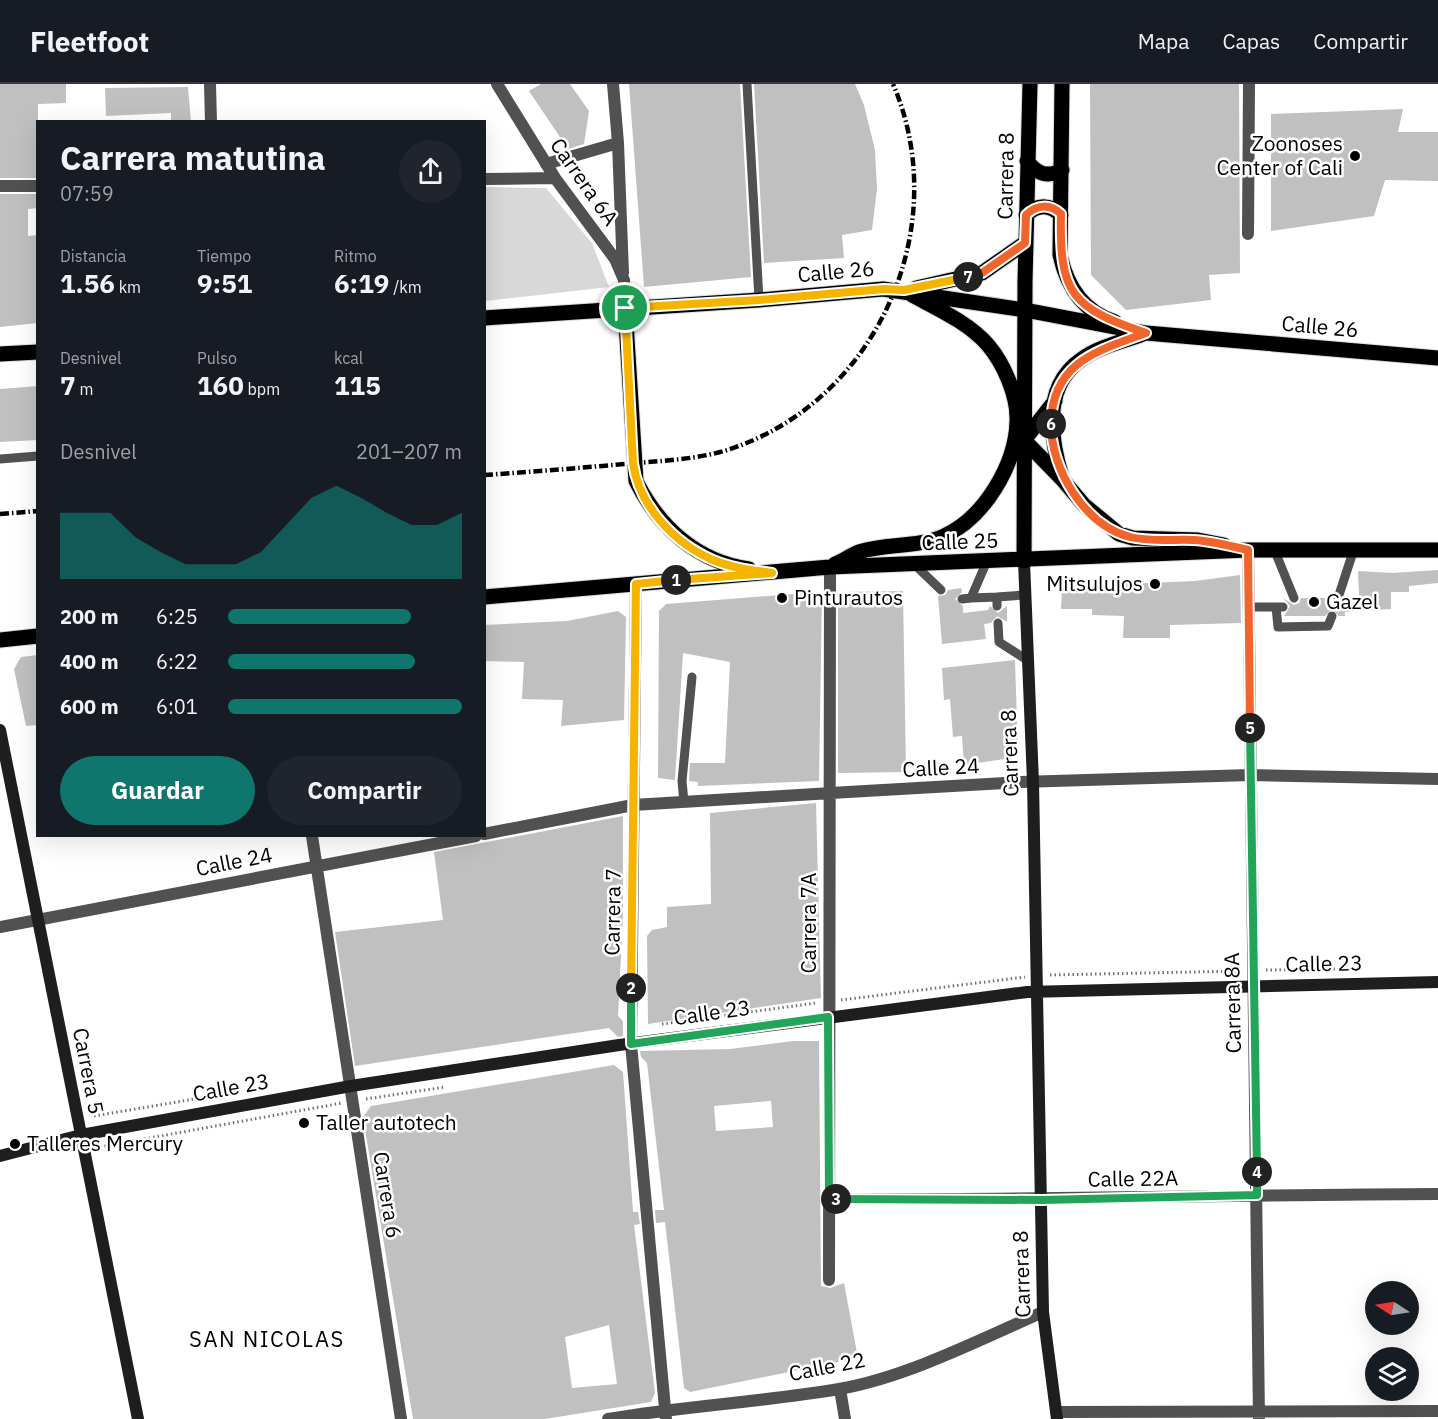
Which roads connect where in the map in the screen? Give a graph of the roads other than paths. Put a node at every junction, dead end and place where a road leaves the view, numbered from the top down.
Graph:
1 (210, 84) edge
2 (497, 84) edge
3 (613, 84) edge
4 (747, 84) edge
5 (1030, 84) edge
6 (1062, 84) edge
7 (1249, 84) edge
8 (211, 120) edge
9 (618, 143) junction
10 (1027, 161) junction
11 (546, 164) junction
12 (1062, 170) junction
13 (555, 178) junction
14 (486, 179) edge
15 (0, 186) edge
16 (36, 186) edge
17 (1061, 214) junction
18 (1026, 215) junction
19 (1248, 234) dead end
20 (1025, 243) junction
21 (624, 280) junction
22 (904, 290) junction
23 (759, 300) junction
24 (625, 308) junction
25 (1025, 310) junction
26 (486, 318) edge
27 (1146, 333) junction
28 (36, 352) edge
29 (0, 354) edge
30 (1438, 358) edge
31 (1054, 401) junction
32 (1024, 440) junction
33 (36, 456) edge
34 (0, 459) edge
35 (1062, 479) junction
36 (1274, 549) junction
37 (1354, 549) junction
38 (1248, 550) junction
39 (1438, 550) edge
40 (987, 561) junction
41 (1024, 561) junction
42 (915, 565) junction
43 (830, 567) junction
44 (772, 573) junction
45 (636, 584) junction
46 (941, 590) dead end
47 (1024, 595) junction
48 (486, 597) edge
49 (1294, 598) dead end
50 (1338, 598) dead end
51 (1250, 607) junction
52 (1332, 616) dead end
53 (998, 623) dead end
54 (36, 636) edge
55 (0, 640) edge
56 (1027, 660) junction
57 (692, 677) dead end
58 (0, 730) edge
59 (1250, 775) junction
60 (1438, 779) edge
61 (1033, 782) junction
62 (829, 794) junction
63 (684, 802) junction
64 (633, 805) junction
65 (486, 834) edge
66 (312, 837) edge
67 (471, 837) edge
68 (316, 866) junction
69 (38, 920) junction
70 (0, 927) edge
71 (1438, 982) edge
72 (1252, 985) junction
73 (1036, 991) junction
74 (828, 1017) junction
75 (631, 1044) junction
76 (351, 1086) junction
77 (81, 1135) junction
78 (0, 1156) edge
79 (1438, 1194) edge
80 (1257, 1195) junction
81 (829, 1199) junction
82 (1042, 1200) junction
83 (829, 1280) dead end
84 (1043, 1312) junction
85 (840, 1389) junction
86 (1438, 1411) edge
87 (665, 1414) edge
88 (1259, 1415) edge
89 (1057, 1416) edge
90 (138, 1419) edge
91 (401, 1419) edge
92 (608, 1419) edge
93 (845, 1419) edge

1 - 8 street
2 - 11 street, Carrera 6A
3 - 9 street
4 - 23 lane
5 - 10 main road, Carrera 8
6 - 12 main road
7 - 19 street
9 - 11 street
9 - 21 street
10 - 12 main road
10 - 18 main road, Carrera 8
11 - 13 street, Carrera 6A
12 - 17 main road
13 - 14 street
13 - 21 street, Carrera 6A
15 - 16 street
17 - 18 main road
17 - 27 main road
18 - 20 main road, Carrera 8
20 - 22 main road
20 - 25 main road, Carrera 8
21 - 24 street, Carrera 6A
22 - 23 main road, Calle 26
22 - 25 main road, Calle 26
22 - 43 main road
23 - 24 main road, Calle 26
24 - 26 main road, Calle 26
24 - 44 main road
25 - 27 main road, Calle 26
25 - 32 main road, Carrera 8
27 - 30 main road, Calle 26
27 - 31 main road
28 - 29 main road
31 - 32 main road
31 - 35 main road
32 - 35 main road
32 - 41 main road, Carrera 8
33 - 34 lane
35 - 38 main road
36 - 37 main road, Calle 25
36 - 38 main road, Calle 25
36 - 49 lane
37 - 39 main road, Calle 25
37 - 50 lane
38 - 41 main road, Calle 25
38 - 51 street, Carrera 8A
40 - 41 main road, Calle 25
40 - 42 main road, Calle 25
40 - 47 lane
41 - 47 main road, Carrera 8
42 - 43 main road, Calle 25
42 - 46 lane
43 - 44 main road, Calle 25
43 - 62 street, Carrera 7A
44 - 45 main road, Calle 25
45 - 48 main road, Calle 25
45 - 64 street, Carrera 7
47 - 56 main road, Carrera 8
51 - 52 lane
51 - 59 street, Carrera 8A
53 - 56 lane
54 - 55 main road
56 - 61 main road, Carrera 8
57 - 63 lane
58 - 69 main road, Carrera 5
59 - 60 street, Calle 24
59 - 61 street, Calle 24
59 - 72 street, Carrera 8A
61 - 62 street, Calle 24
61 - 73 main road, Carrera 8
62 - 63 street, Calle 24
62 - 74 street, Carrera 7A
63 - 64 street, Calle 24
64 - 65 street, Calle 24
64 - 75 street, Carrera 7
66 - 68 street, Carrera 6
67 - 68 street, Calle 24
68 - 69 street, Calle 24
68 - 76 street, Carrera 6
69 - 70 street, Calle 24
69 - 77 main road, Carrera 5
71 - 72 main road, Calle 23
72 - 73 main road, Calle 23
72 - 80 street, Carrera 8A
73 - 74 main road, Calle 23
73 - 82 main road, Carrera 8
74 - 75 main road, Calle 23
74 - 81 street, Carrera 7A
75 - 76 main road, Calle 23
75 - 87 street, Carrera 7
76 - 77 main road, Calle 23
76 - 91 street, Carrera 6
77 - 78 main road, Calle 23
77 - 90 main road, Carrera 5
79 - 80 street, Calle 22A
80 - 82 street, Calle 22A
80 - 88 street, Carrera 8A
81 - 82 street, Calle 22A
81 - 83 street, Carrera 7A
82 - 84 main road, Carrera 8
84 - 85 street, Calle 22
84 - 89 main road, Carrera 8
85 - 87 street, Calle 22
85 - 93 street
86 - 88 street
87 - 92 street, Calle 22
88 - 89 street

